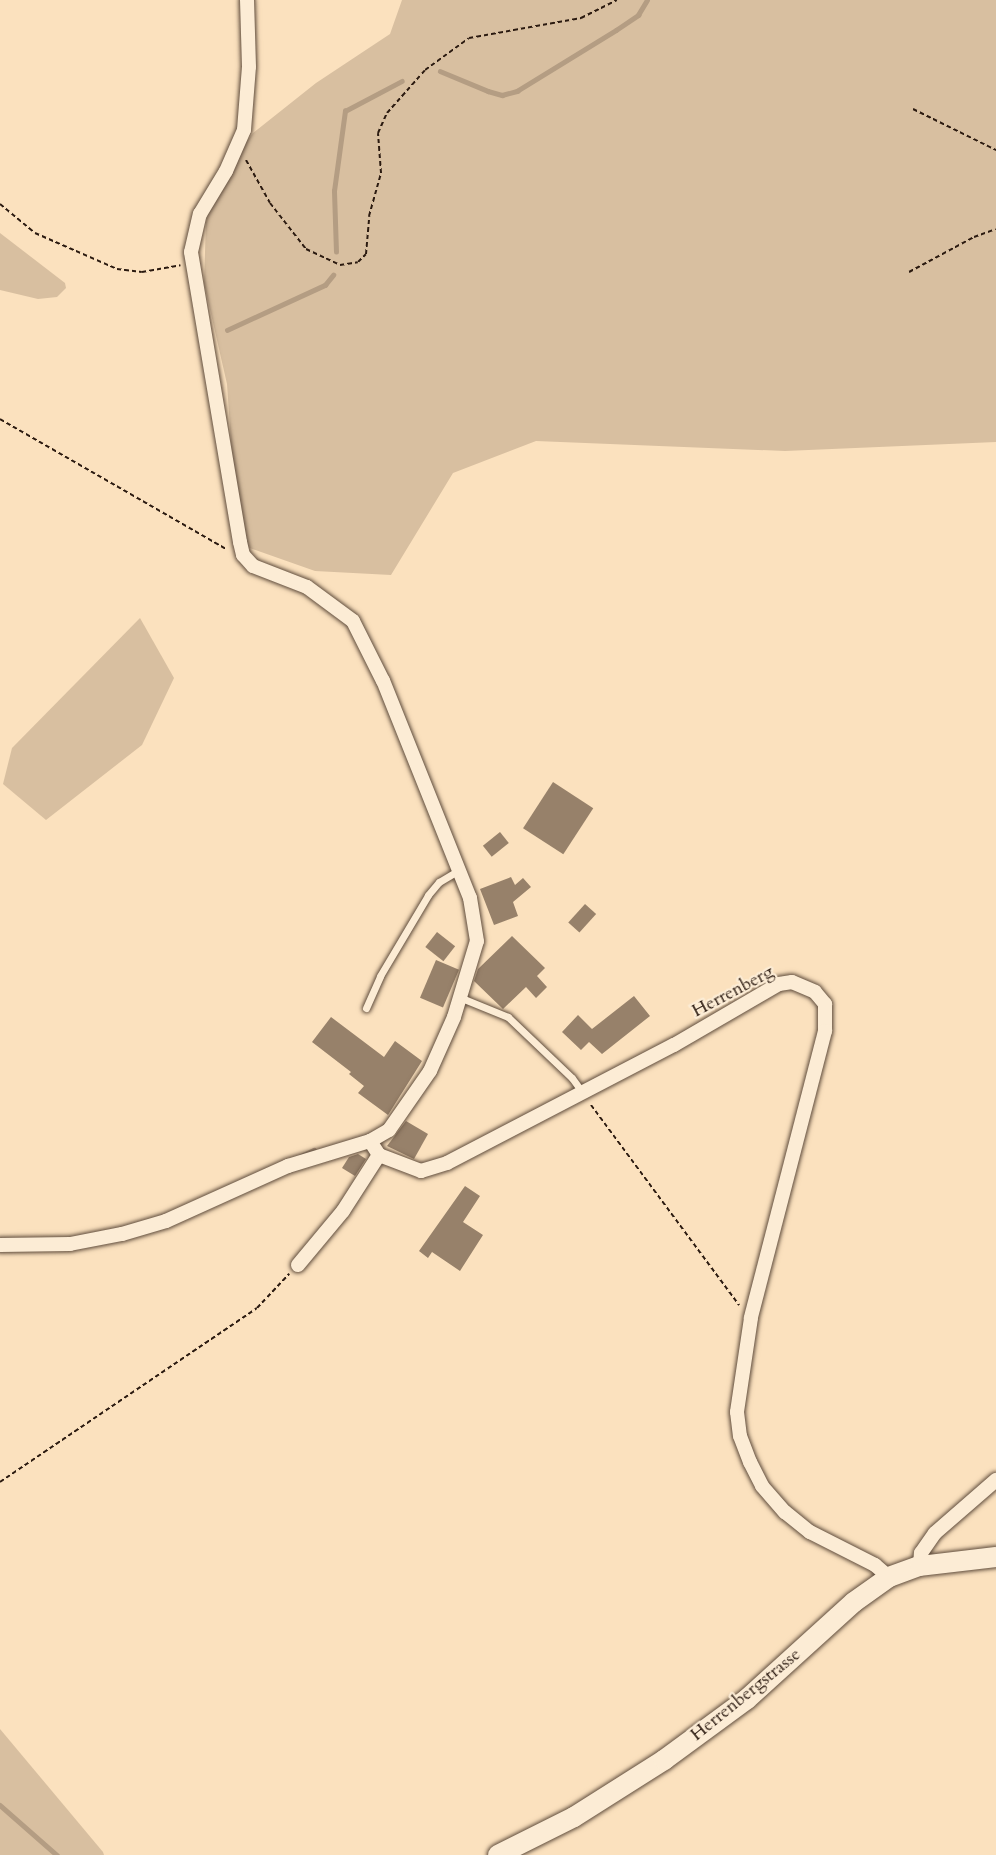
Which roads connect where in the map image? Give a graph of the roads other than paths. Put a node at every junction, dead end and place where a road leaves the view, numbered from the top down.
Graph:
1 (247, 0) edge
2 (458, 871) junction
3 (459, 997) junction
4 (366, 1008) dead end
5 (582, 1092) junction
6 (370, 1141) junction
7 (379, 1155) junction
8 (0, 1245) edge
9 (298, 1265) road end
10 (996, 1479) edge
11 (996, 1557) edge
12 (920, 1566) junction
13 (889, 1577) junction
14 (498, 1855) edge

1 - 2 street
2 - 3 street
2 - 4 lane
3 - 5 lane
3 - 6 street
5 - 7 street, Herrenberg
5 - 13 street, Herrenberg
6 - 7 street
6 - 8 street
7 - 9 street
10 - 12 street
11 - 12 street, Herrenbergstrasse
12 - 13 street, Herrenbergstrasse
13 - 14 street, Herrenbergstrasse

